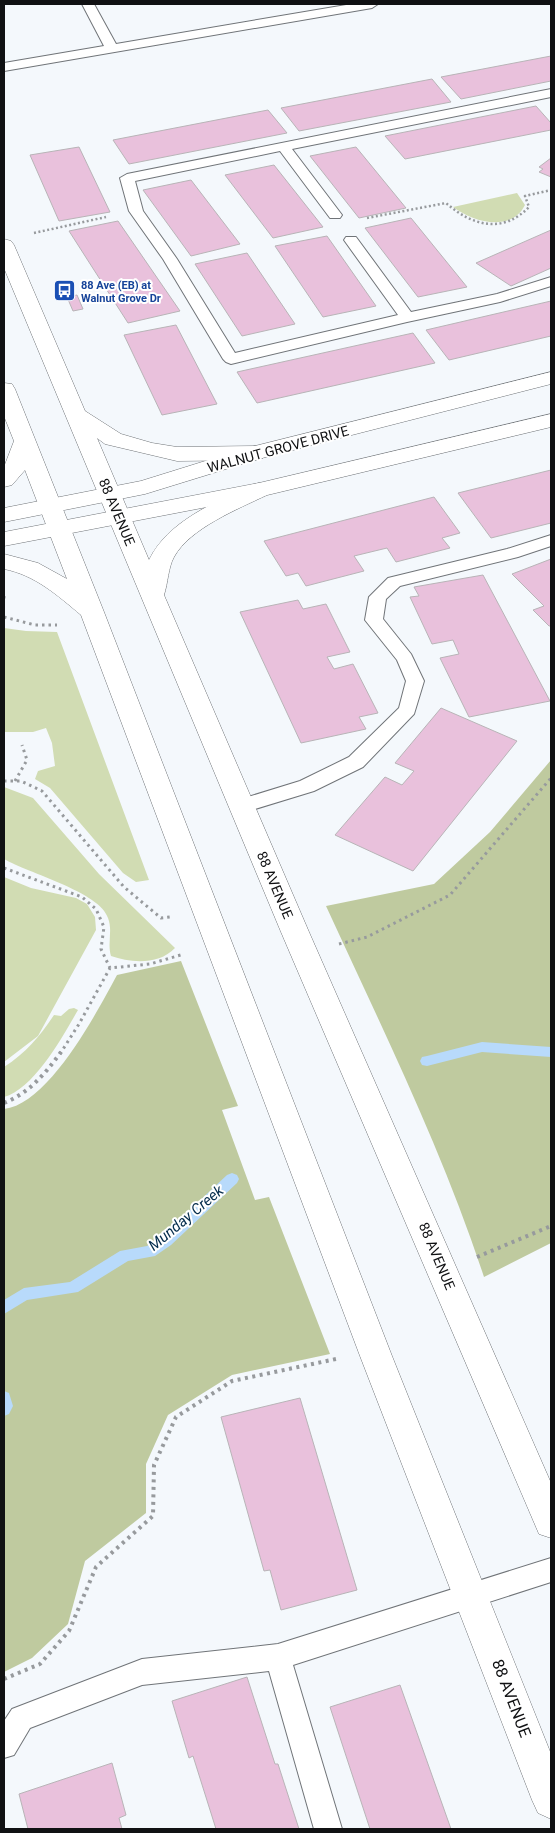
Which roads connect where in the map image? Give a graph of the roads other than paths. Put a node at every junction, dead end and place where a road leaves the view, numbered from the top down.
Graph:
1 (88, 4) edge
2 (372, 4) edge
3 (112, 49) junction
4 (4, 67) edge
5 (551, 92) edge
6 (283, 146) junction
7 (335, 215) road end
8 (351, 240) dead end
9 (4, 245) edge
10 (551, 281) edge
11 (407, 317) junction
12 (551, 378) edge
13 (4, 389) edge
14 (76, 415) junction
15 (551, 420) edge
16 (24, 442) junction
17 (255, 452) junction
18 (4, 480) edge
19 (259, 490) junction
20 (110, 495) junction
21 (50, 506) junction
22 (4, 515) edge
23 (119, 517) junction
24 (58, 528) junction
25 (4, 539) edge
26 (551, 540) edge
27 (4, 562) edge
28 (152, 595) junction
29 (92, 612) junction
30 (242, 806) junction
31 (551, 1522) edge
32 (551, 1570) edge
33 (472, 1596) junction
34 (278, 1657) junction
35 (4, 1746) edge
36 (551, 1800) edge
37 (328, 1829) edge

1 - 3 lane
2 - 3 lane
3 - 4 lane
5 - 6 lane
6 - 7 lane
6 - 11 lane
8 - 11 lane
9 - 14 main road, 88 AVENUE
10 - 11 lane
12 - 17 main road, WALNUT GROVE DRIVE
13 - 16 main road, 88 AVENUE
14 - 17 main road
14 - 20 main road, 88 AVENUE
15 - 19 main road
16 - 18 main road
16 - 21 main road, 88 AVENUE
17 - 20 main road, WALNUT GROVE DRIVE
19 - 23 main road
19 - 28 main road
20 - 21 main road, WALNUT GROVE DRIVE
20 - 23 main road, 88 AVENUE
21 - 22 main road, WALNUT GROVE DRIVE
21 - 24 main road, 88 AVENUE
23 - 24 main road
23 - 28 main road, 88 AVENUE
24 - 25 main road
24 - 29 main road, 88 AVENUE
26 - 30 lane
27 - 29 main road
28 - 30 main road, 88 AVENUE
29 - 33 main road, 88 AVENUE
30 - 31 main road, 88 AVENUE
32 - 33 lane
33 - 34 lane
33 - 36 main road, 88 AVENUE
34 - 35 lane
34 - 37 lane

